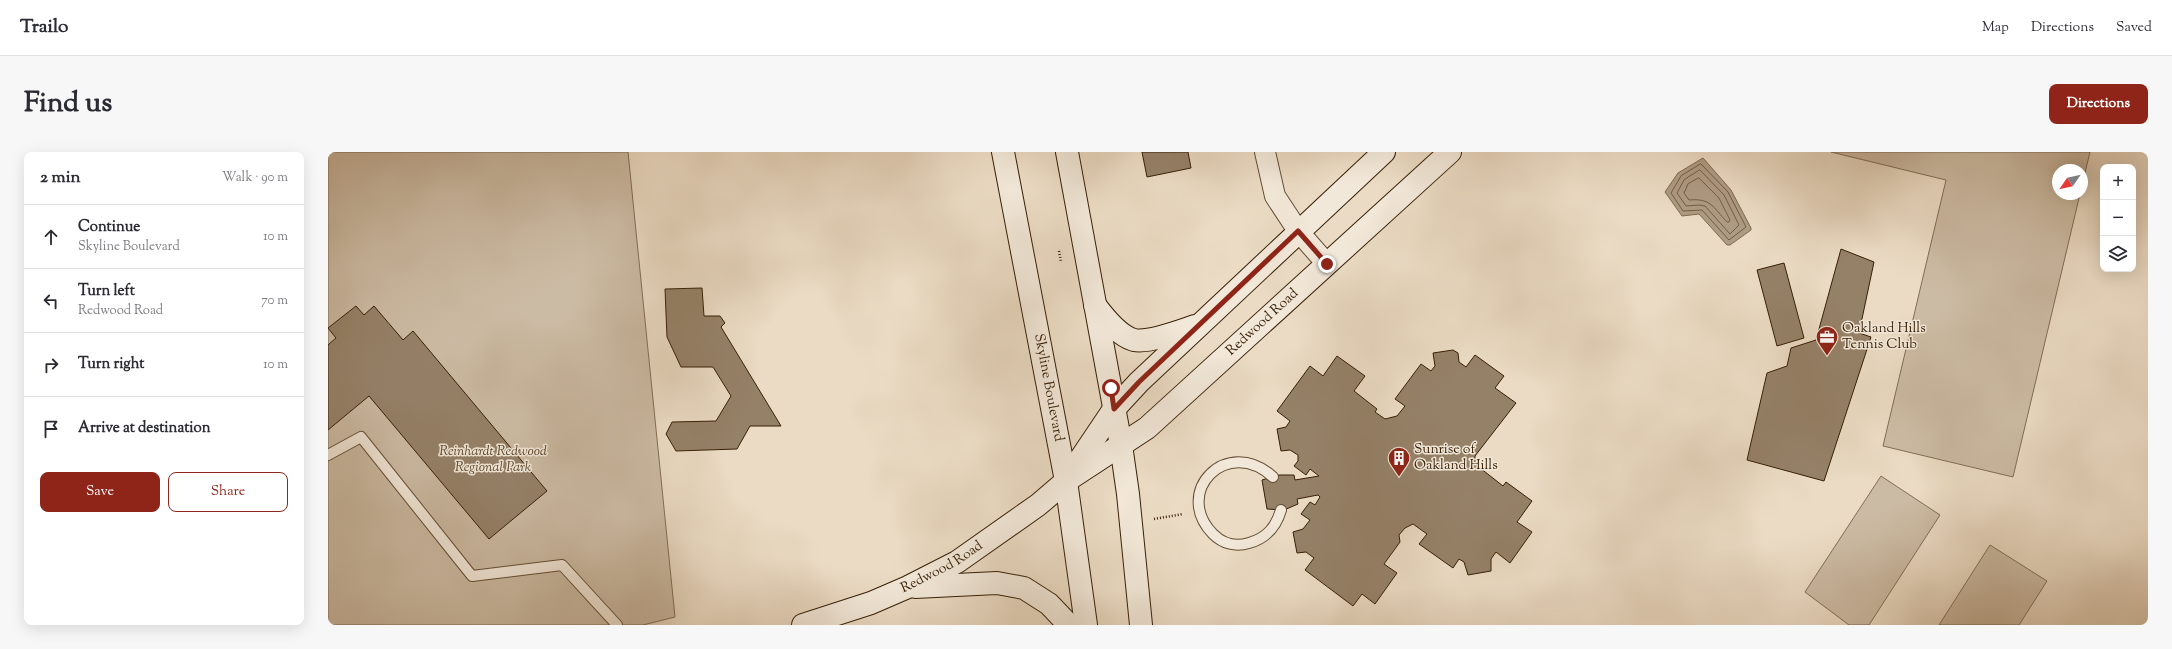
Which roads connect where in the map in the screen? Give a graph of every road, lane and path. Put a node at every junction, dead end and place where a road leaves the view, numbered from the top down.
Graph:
1 (1003, 152) edge
2 (1067, 152) edge
3 (1265, 152) edge
4 (1384, 152) edge
5 (1450, 152) edge
6 (1298, 231) junction
7 (1327, 264) junction
8 (1094, 304) junction
9 (1201, 324) junction
10 (1114, 409) junction
11 (1121, 445) junction
12 (328, 455) edge
13 (1273, 477) dead end
14 (1066, 481) junction
15 (1281, 510) dead end
16 (1199, 511) junction
17 (1131, 524) junction
18 (908, 587) junction
19 (617, 625) edge
20 (802, 625) edge
21 (1069, 625) edge
22 (1086, 625) edge
23 (1141, 625) edge

1 - 14 main road, Skyline Boulevard
2 - 8 main road
3 - 6 street
4 - 6 main road, Redwood Road
5 - 7 main road, Redwood Road
6 - 7 street
6 - 9 main road, Redwood Road
7 - 11 main road, Redwood Road
8 - 9 main road
8 - 10 main road
9 - 10 main road, Redwood Road
10 - 11 main road
10 - 14 main road, Redwood Road
11 - 14 main road, Redwood Road
11 - 17 main road
12 - 19 lane
13 - 16 lane
14 - 18 main road, Redwood Road
14 - 22 main road, Skyline Boulevard
15 - 16 lane
16 - 17 path
17 - 23 main road
18 - 20 main road, Redwood Road
18 - 21 main road

